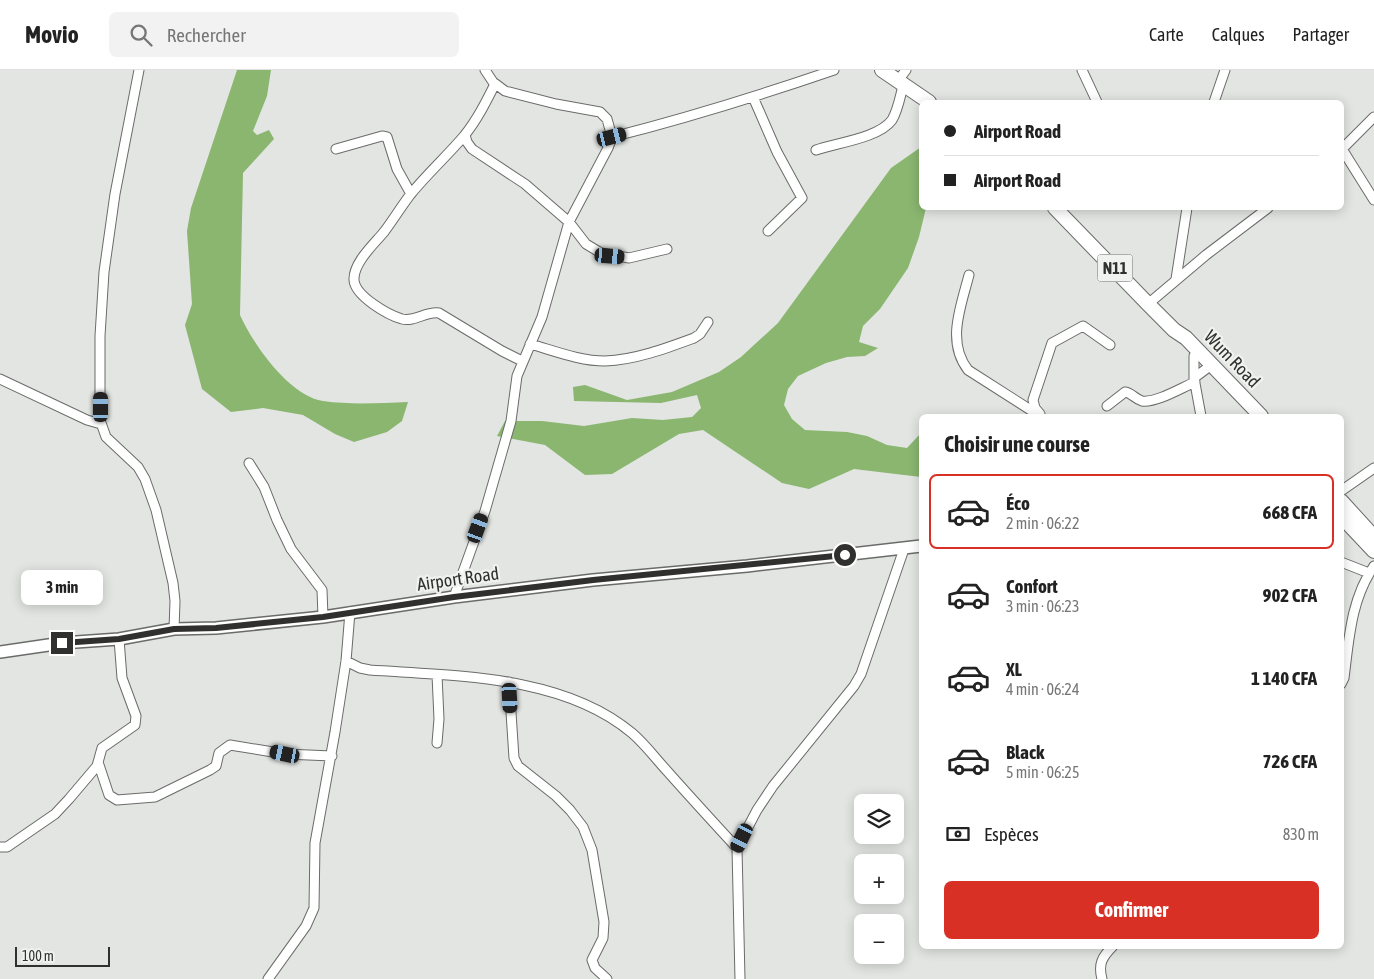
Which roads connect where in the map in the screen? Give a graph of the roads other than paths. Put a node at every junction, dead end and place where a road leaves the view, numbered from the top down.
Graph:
1 (139, 70) edge
2 (486, 70) edge
3 (834, 70) edge
4 (882, 70) edge
5 (906, 70) edge
6 (1082, 70) edge
7 (1225, 70) edge
8 (495, 84) junction
9 (900, 84) junction
10 (753, 97) junction
11 (926, 100) edge
12 (1096, 100) edge
13 (1215, 100) edge
14 (1374, 117) edge
15 (464, 135) junction
16 (612, 137) junction
17 (1344, 147) edge
18 (336, 150) dead end
19 (816, 150) dead end
20 (1344, 152) edge
21 (411, 194) junction
22 (1374, 200) edge
23 (1058, 210) edge
24 (1187, 210) edge
25 (1265, 210) edge
26 (569, 222) junction
27 (768, 231) dead end
28 (667, 249) dead end
29 (969, 275) dead end
30 (1176, 279) junction
31 (1148, 304) junction
32 (708, 322) dead end
33 (1174, 330) junction
34 (530, 344) junction
35 (1110, 345) dead end
36 (1194, 356) junction
37 (522, 361) junction
38 (1206, 370) junction
39 (0, 379) edge
40 (1194, 380) junction
41 (1107, 406) dead end
42 (1038, 414) edge
43 (1040, 414) edge
44 (1201, 414) edge
45 (1247, 414) edge
46 (1259, 414) edge
47 (101, 424) junction
48 (249, 463) dead end
49 (1374, 468) edge
50 (1344, 489) edge
51 (1344, 504) edge
52 (1344, 519) edge
53 (1374, 536) edge
54 (919, 546) edge
55 (904, 549) junction
56 (1374, 551) edge
57 (1344, 563) edge
58 (1371, 570) edge
59 (454, 597) junction
60 (350, 612) junction
61 (323, 617) junction
62 (174, 629) junction
63 (119, 639) junction
64 (0, 652) edge
65 (346, 661) junction
66 (437, 675) junction
67 (1344, 678) edge
68 (509, 682) junction
69 (437, 743) dead end
70 (332, 756) junction
71 (98, 762) junction
72 (0, 847) edge
73 (737, 848) junction
74 (1110, 949) edge
75 (268, 979) edge
76 (607, 979) edge
77 (740, 979) edge
78 (1102, 979) edge

1 - 47 street
2 - 8 street
3 - 10 street
4 - 9 highway
5 - 9 street
6 - 12 street
7 - 13 street
8 - 15 street
8 - 16 street
9 - 11 highway
9 - 19 street
10 - 16 street
10 - 27 street
14 - 17 street
15 - 21 street
15 - 26 street
16 - 26 street
18 - 21 street
20 - 22 street
21 - 37 street
23 - 31 highway, Wum Road / N11
24 - 30 street
25 - 30 street
26 - 28 street
26 - 34 street
29 - 42 street
30 - 31 street
31 - 33 highway, Wum Road / N11
32 - 34 street
33 - 36 highway, Wum Road / N11
33 - 46 highway, Wum Road / N11
34 - 37 street
35 - 43 street
36 - 38 highway, Wum Road / N11
36 - 40 street
37 - 59 street
38 - 40 street
38 - 45 highway, Wum Road / N11
39 - 47 street
40 - 41 street
40 - 44 street
47 - 62 street
48 - 61 street
49 - 50 street
51 - 53 highway
52 - 56 highway
54 - 55 main road, Airport Road
55 - 59 main road, Airport Road
55 - 73 street
57 - 58 street
58 - 67 street
59 - 60 main road, Airport Road
60 - 61 main road, Airport Road
60 - 65 street
61 - 62 main road, Airport Road
62 - 63 main road, Airport Road
63 - 64 main road, Airport Road
63 - 71 street
65 - 66 street
65 - 70 street
66 - 68 street
66 - 69 street
68 - 73 street
68 - 76 street
70 - 71 street
70 - 75 street
71 - 72 street
73 - 77 street
74 - 78 street

